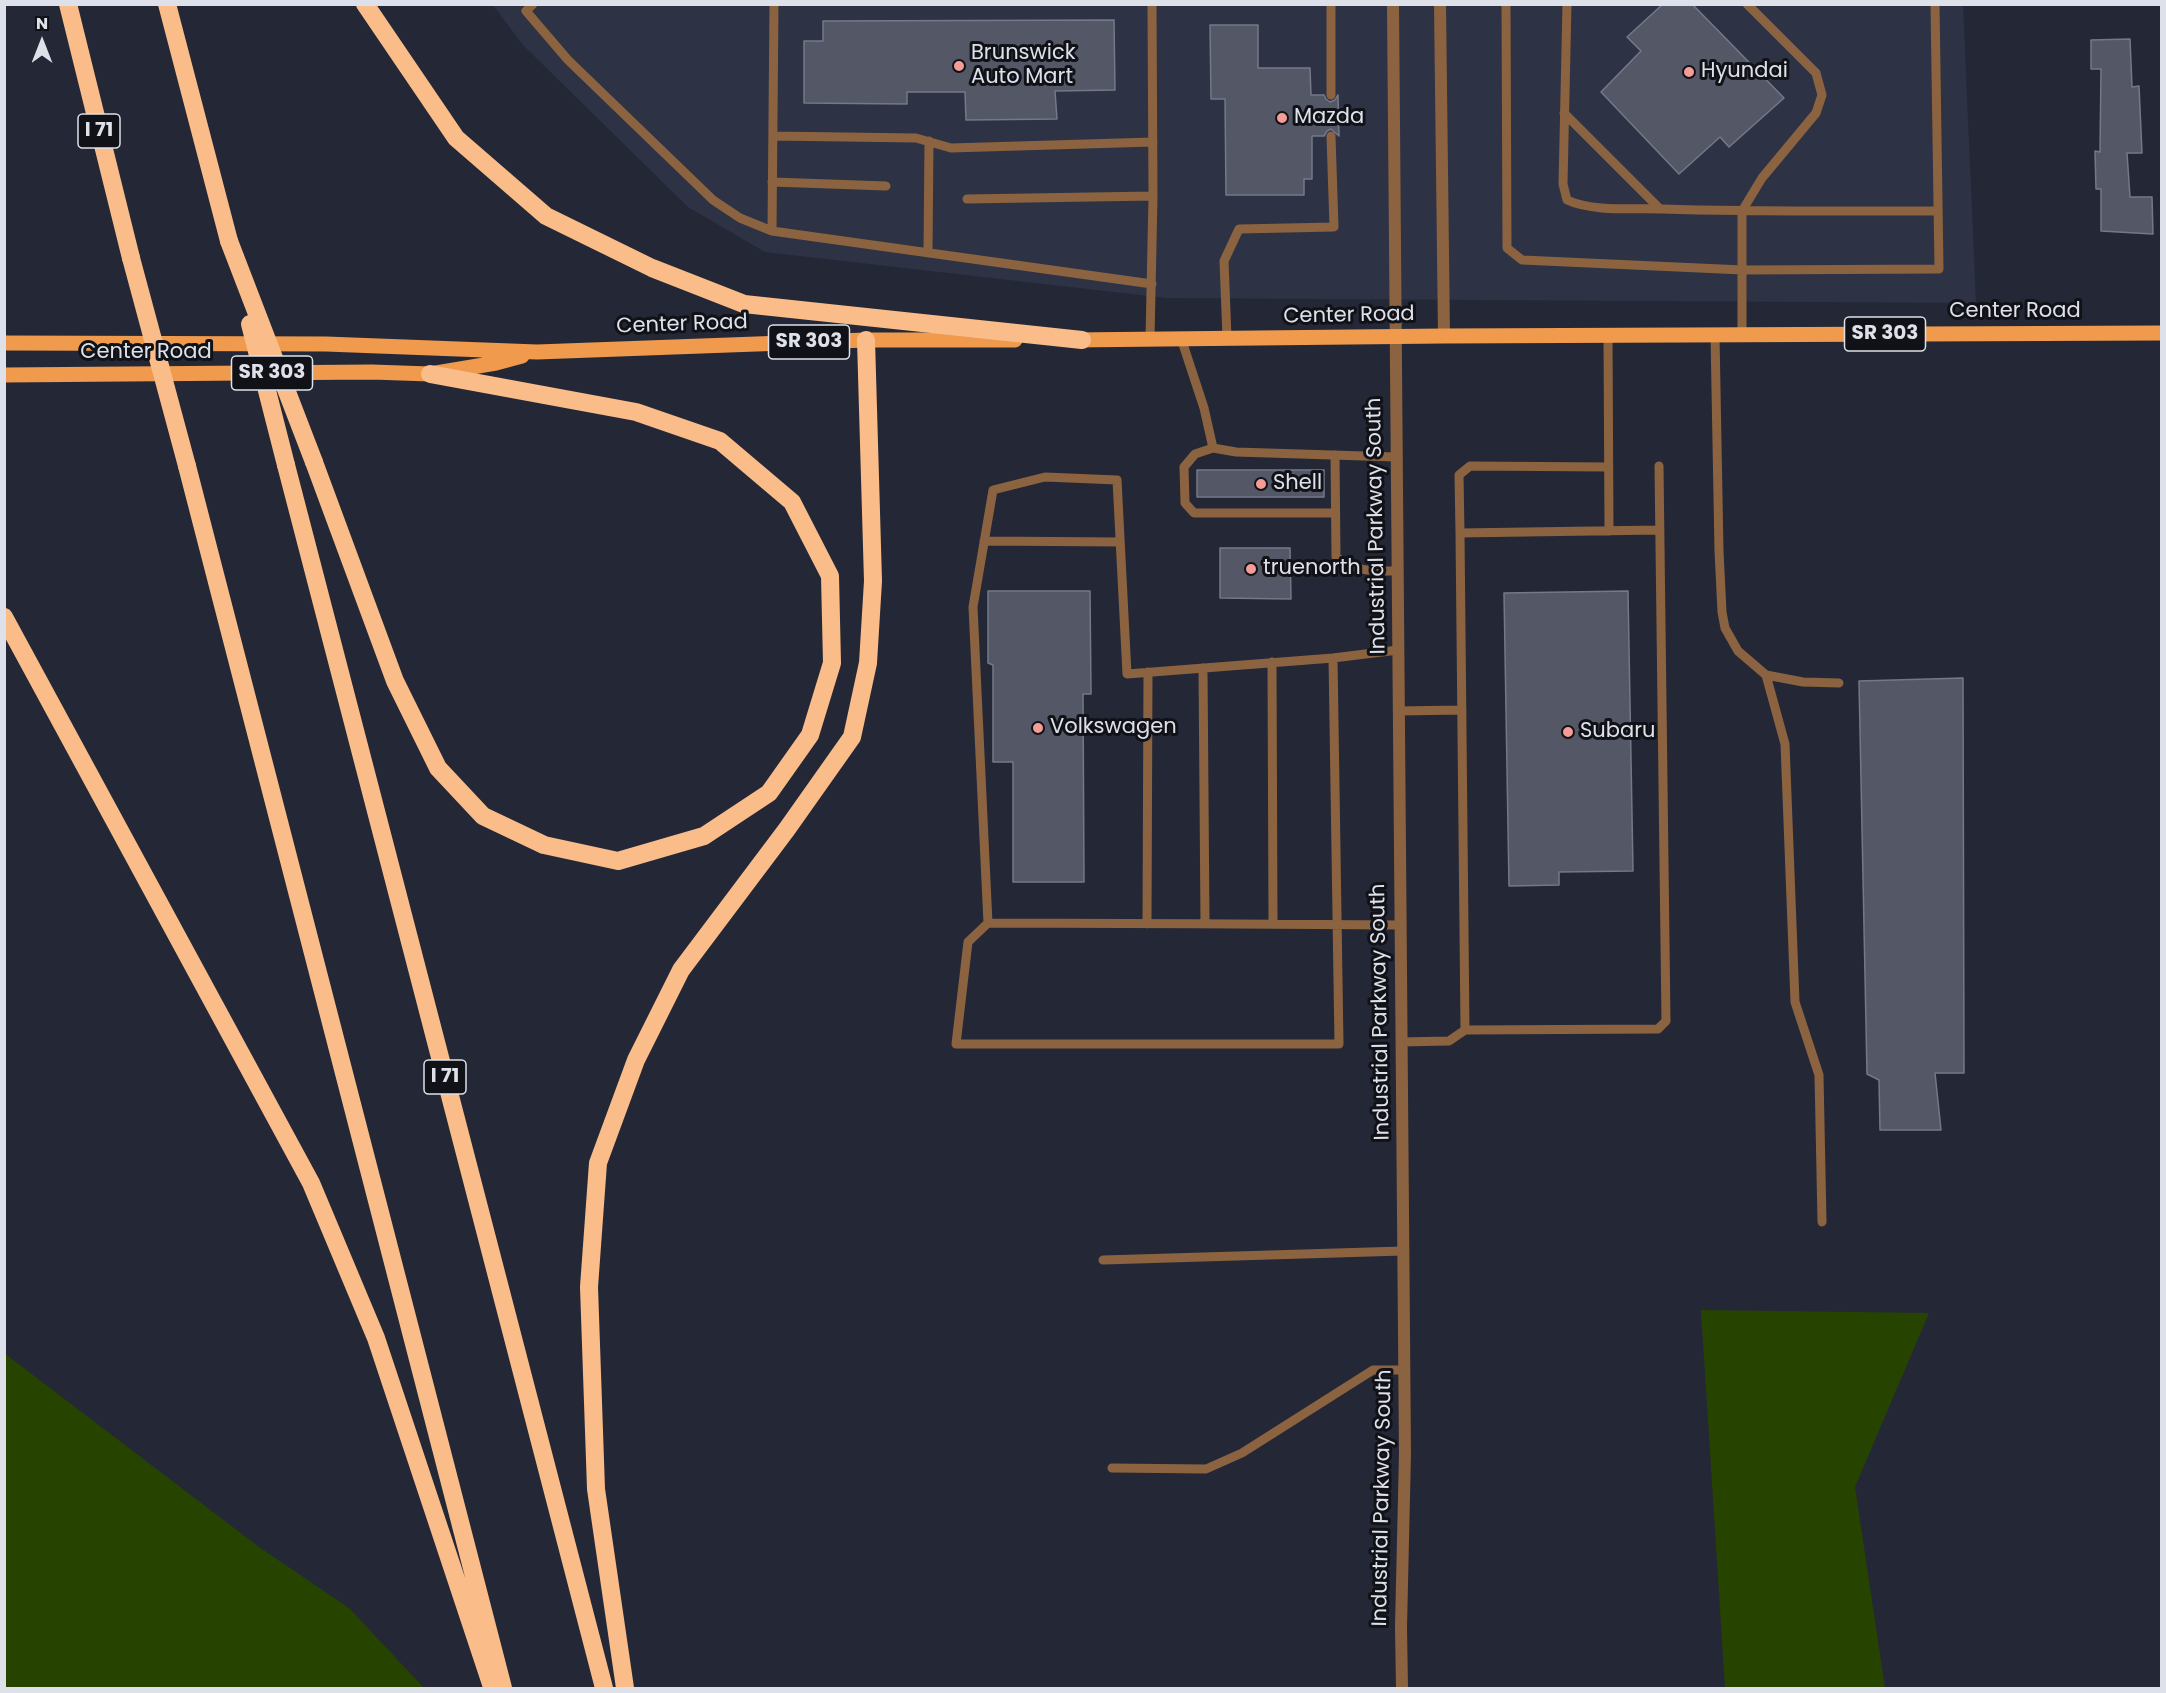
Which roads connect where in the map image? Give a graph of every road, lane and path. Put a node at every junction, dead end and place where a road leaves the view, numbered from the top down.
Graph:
1 (68, 4) edge
2 (167, 4) edge
3 (365, 4) edge
4 (774, 4) edge
5 (1152, 4) edge
6 (1331, 4) edge
7 (1393, 4) edge
8 (1440, 4) edge
9 (1506, 4) edge
10 (1567, 4) edge
11 (1747, 4) edge
12 (1935, 4) edge
13 (527, 7) edge
14 (1331, 95) dead end
15 (1564, 113) junction
16 (773, 136) junction
17 (1331, 136) dead end
18 (929, 141) junction
19 (1153, 142) junction
20 (772, 182) junction
21 (886, 186) dead end
22 (1153, 196) junction
23 (967, 199) dead end
24 (1660, 209) junction
25 (1742, 211) junction
26 (1938, 211) junction
27 (772, 231) junction
28 (229, 241) junction
29 (928, 253) junction
30 (1743, 270) junction
31 (1152, 284) junction
32 (2162, 333) edge
33 (1742, 334) junction
34 (1608, 335) junction
35 (1715, 335) junction
36 (1395, 336) junction
37 (1444, 336) junction
38 (1149, 339) junction
39 (1181, 339) junction
40 (1227, 339) junction
41 (866, 340) junction
42 (1082, 340) junction
43 (4, 343) edge
44 (537, 352) junction
45 (430, 374) junction
46 (4, 375) edge
47 (1213, 448) junction
48 (1335, 455) junction
49 (1396, 457) junction
50 (1659, 466) dead end
51 (1608, 467) junction
52 (1335, 513) junction
53 (1659, 530) junction
54 (1609, 531) junction
55 (1460, 533) junction
56 (984, 542) junction
57 (1120, 542) junction
58 (1397, 571) junction
59 (5, 617) edge
60 (1398, 650) junction
61 (1334, 658) junction
62 (1272, 662) junction
63 (1203, 668) junction
64 (1148, 672) junction
65 (1766, 675) junction
66 (1839, 683) dead end
67 (1462, 710) junction
68 (1398, 711) junction
69 (988, 923) junction
70 (1147, 924) junction
71 (1205, 924) junction
72 (1273, 924) junction
73 (1338, 925) junction
74 (1400, 925) junction
75 (1465, 1030) junction
76 (1401, 1042) junction
77 (1822, 1222) dead end
78 (1403, 1251) junction
79 (1103, 1260) dead end
80 (1404, 1370) junction
81 (1112, 1468) dead end
82 (492, 1689) edge
83 (503, 1689) edge
84 (604, 1689) edge
85 (625, 1689) edge
86 (1402, 1689) edge

1 - 83 highway, I 71, bridge
2 - 28 highway, I 71
3 - 42 highway
4 - 16 lane
5 - 19 lane
6 - 14 lane
7 - 36 street, Industrial Parkway South
8 - 37 street
9 - 30 lane
10 - 15 lane
11 - 25 lane
12 - 26 lane
13 - 27 lane
15 - 24 lane
15 - 24 lane
16 - 18 lane
16 - 20 lane
17 - 40 lane
18 - 19 lane
18 - 29 lane
19 - 22 lane
20 - 21 lane
20 - 27 lane
22 - 23 lane
22 - 31 lane
24 - 25 lane
25 - 26 lane
25 - 30 lane
26 - 30 lane
27 - 29 lane
28 - 45 highway, bridge
28 - 84 highway, I 71, bridge
29 - 31 lane
30 - 33 lane
31 - 38 lane
32 - 33 main road, Center Road / SR 303
33 - 35 main road, Center Road / SR 303
34 - 35 main road, Center Road / SR 303
34 - 37 main road, Center Road / SR 303
34 - 51 lane
35 - 65 lane
36 - 37 main road, Center Road / SR 303
36 - 40 main road, Center Road / SR 303
36 - 49 street, Industrial Parkway South
38 - 39 main road, Center Road / SR 303
38 - 42 main road, Center Road / SR 303
39 - 40 main road, Center Road / SR 303
39 - 47 lane
41 - 42 main road, Center Road / SR 303
41 - 44 main road, Center Road / SR 303
41 - 85 highway
43 - 44 main road, Center Road / SR 303
44 - 45 main road, Center Road / SR 303
45 - 46 main road, Center Road / SR 303
47 - 48 lane
47 - 52 lane
48 - 49 lane
48 - 52 lane
49 - 58 street, Industrial Parkway South
50 - 53 lane
51 - 54 lane
51 - 55 lane
52 - 58 lane
53 - 54 lane
53 - 75 lane
54 - 55 lane
55 - 67 lane
56 - 57 lane
56 - 57 lane
56 - 69 lane
57 - 64 lane
58 - 60 street, Industrial Parkway South
59 - 82 highway
60 - 61 lane
60 - 68 street, Industrial Parkway South
61 - 62 lane
61 - 73 lane
62 - 63 lane
62 - 72 lane
63 - 64 lane
63 - 71 lane
64 - 70 lane
65 - 66 lane
65 - 77 lane
67 - 68 lane
67 - 75 lane
68 - 74 street, Industrial Parkway South
69 - 70 lane
69 - 73 lane
70 - 71 lane
71 - 72 lane
72 - 73 lane
73 - 74 lane
74 - 76 street, Industrial Parkway South
75 - 76 lane
76 - 78 street, Industrial Parkway South
78 - 79 lane
78 - 80 street, Industrial Parkway South
80 - 81 lane
80 - 86 street, Industrial Parkway South

